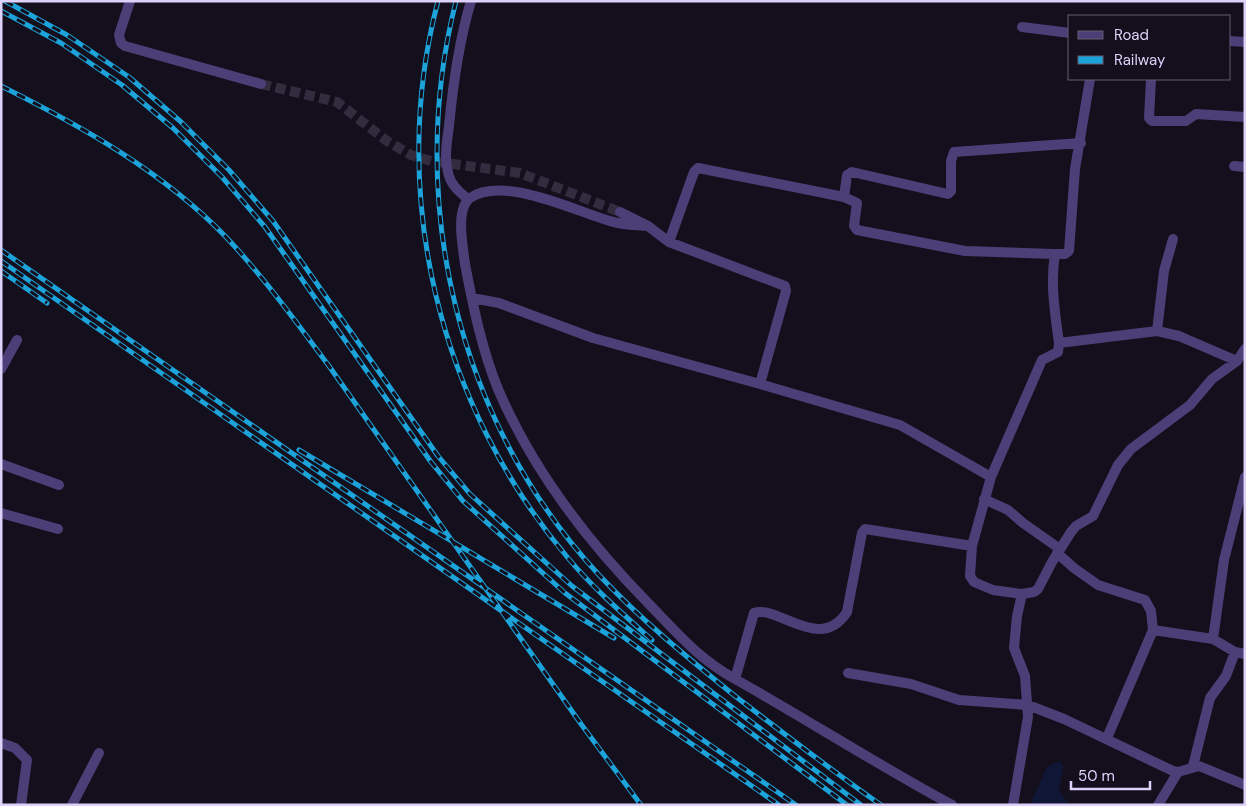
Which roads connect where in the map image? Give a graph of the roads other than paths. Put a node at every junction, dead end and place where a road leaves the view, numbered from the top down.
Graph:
1 (130, 1) edge
2 (471, 1) edge
3 (1022, 27) dead end
4 (1068, 33) edge
5 (1231, 41) edge
6 (1245, 42) edge
7 (1090, 80) edge
8 (1151, 80) edge
9 (261, 84) tunnel mouth
10 (1245, 117) edge
11 (1081, 143) junction
12 (844, 197) junction
13 (468, 199) junction
14 (620, 212) tunnel mouth
15 (648, 226) junction
16 (1173, 239) dead end
17 (669, 242) junction
18 (1055, 254) junction
19 (472, 298) junction
20 (1158, 331) junction
21 (17, 340) dead end
22 (1059, 343) junction
23 (1245, 349) edge
24 (1237, 362) junction
25 (1, 369) edge
26 (760, 384) junction
27 (1, 464) edge
28 (991, 477) junction
29 (1245, 477) edge
30 (59, 485) dead end
31 (984, 499) junction
32 (1, 513) edge
33 (58, 529) dead end
34 (972, 546) junction
35 (1059, 551) junction
36 (1022, 594) junction
37 (1153, 630) junction
38 (1213, 639) junction
39 (1240, 653) edge
40 (848, 672) dead end
41 (735, 679) junction
42 (1028, 705) junction
43 (1107, 738) junction
44 (1, 743) edge
45 (99, 753) dead end
46 (1193, 766) junction
47 (1178, 772) junction
48 (1245, 785) edge
49 (21, 805) edge
50 (72, 805) edge
51 (952, 805) edge
52 (1013, 805) edge
53 (1158, 805) edge

1 - 9 street
2 - 13 street
3 - 4 street
5 - 6 street
7 - 11 street
8 - 10 street
11 - 12 street
11 - 18 street
12 - 17 street
12 - 18 street
13 - 15 street
13 - 19 street
14 - 15 street
15 - 17 street
16 - 20 street
17 - 26 street
18 - 22 street
19 - 26 street
19 - 41 street
20 - 22 street
20 - 24 street
21 - 25 street
22 - 28 street
23 - 24 street
24 - 35 street
26 - 28 street
27 - 30 street
28 - 31 street
29 - 38 street
31 - 34 street
31 - 35 street
32 - 33 street
34 - 36 street
34 - 41 street
35 - 36 street
35 - 37 street
36 - 42 street
37 - 38 street
37 - 43 street
38 - 39 street
39 - 46 street
40 - 42 street
41 - 51 street
42 - 43 street
42 - 52 street
43 - 47 street
44 - 49 street
45 - 50 street
46 - 47 street
46 - 48 street
47 - 53 street

